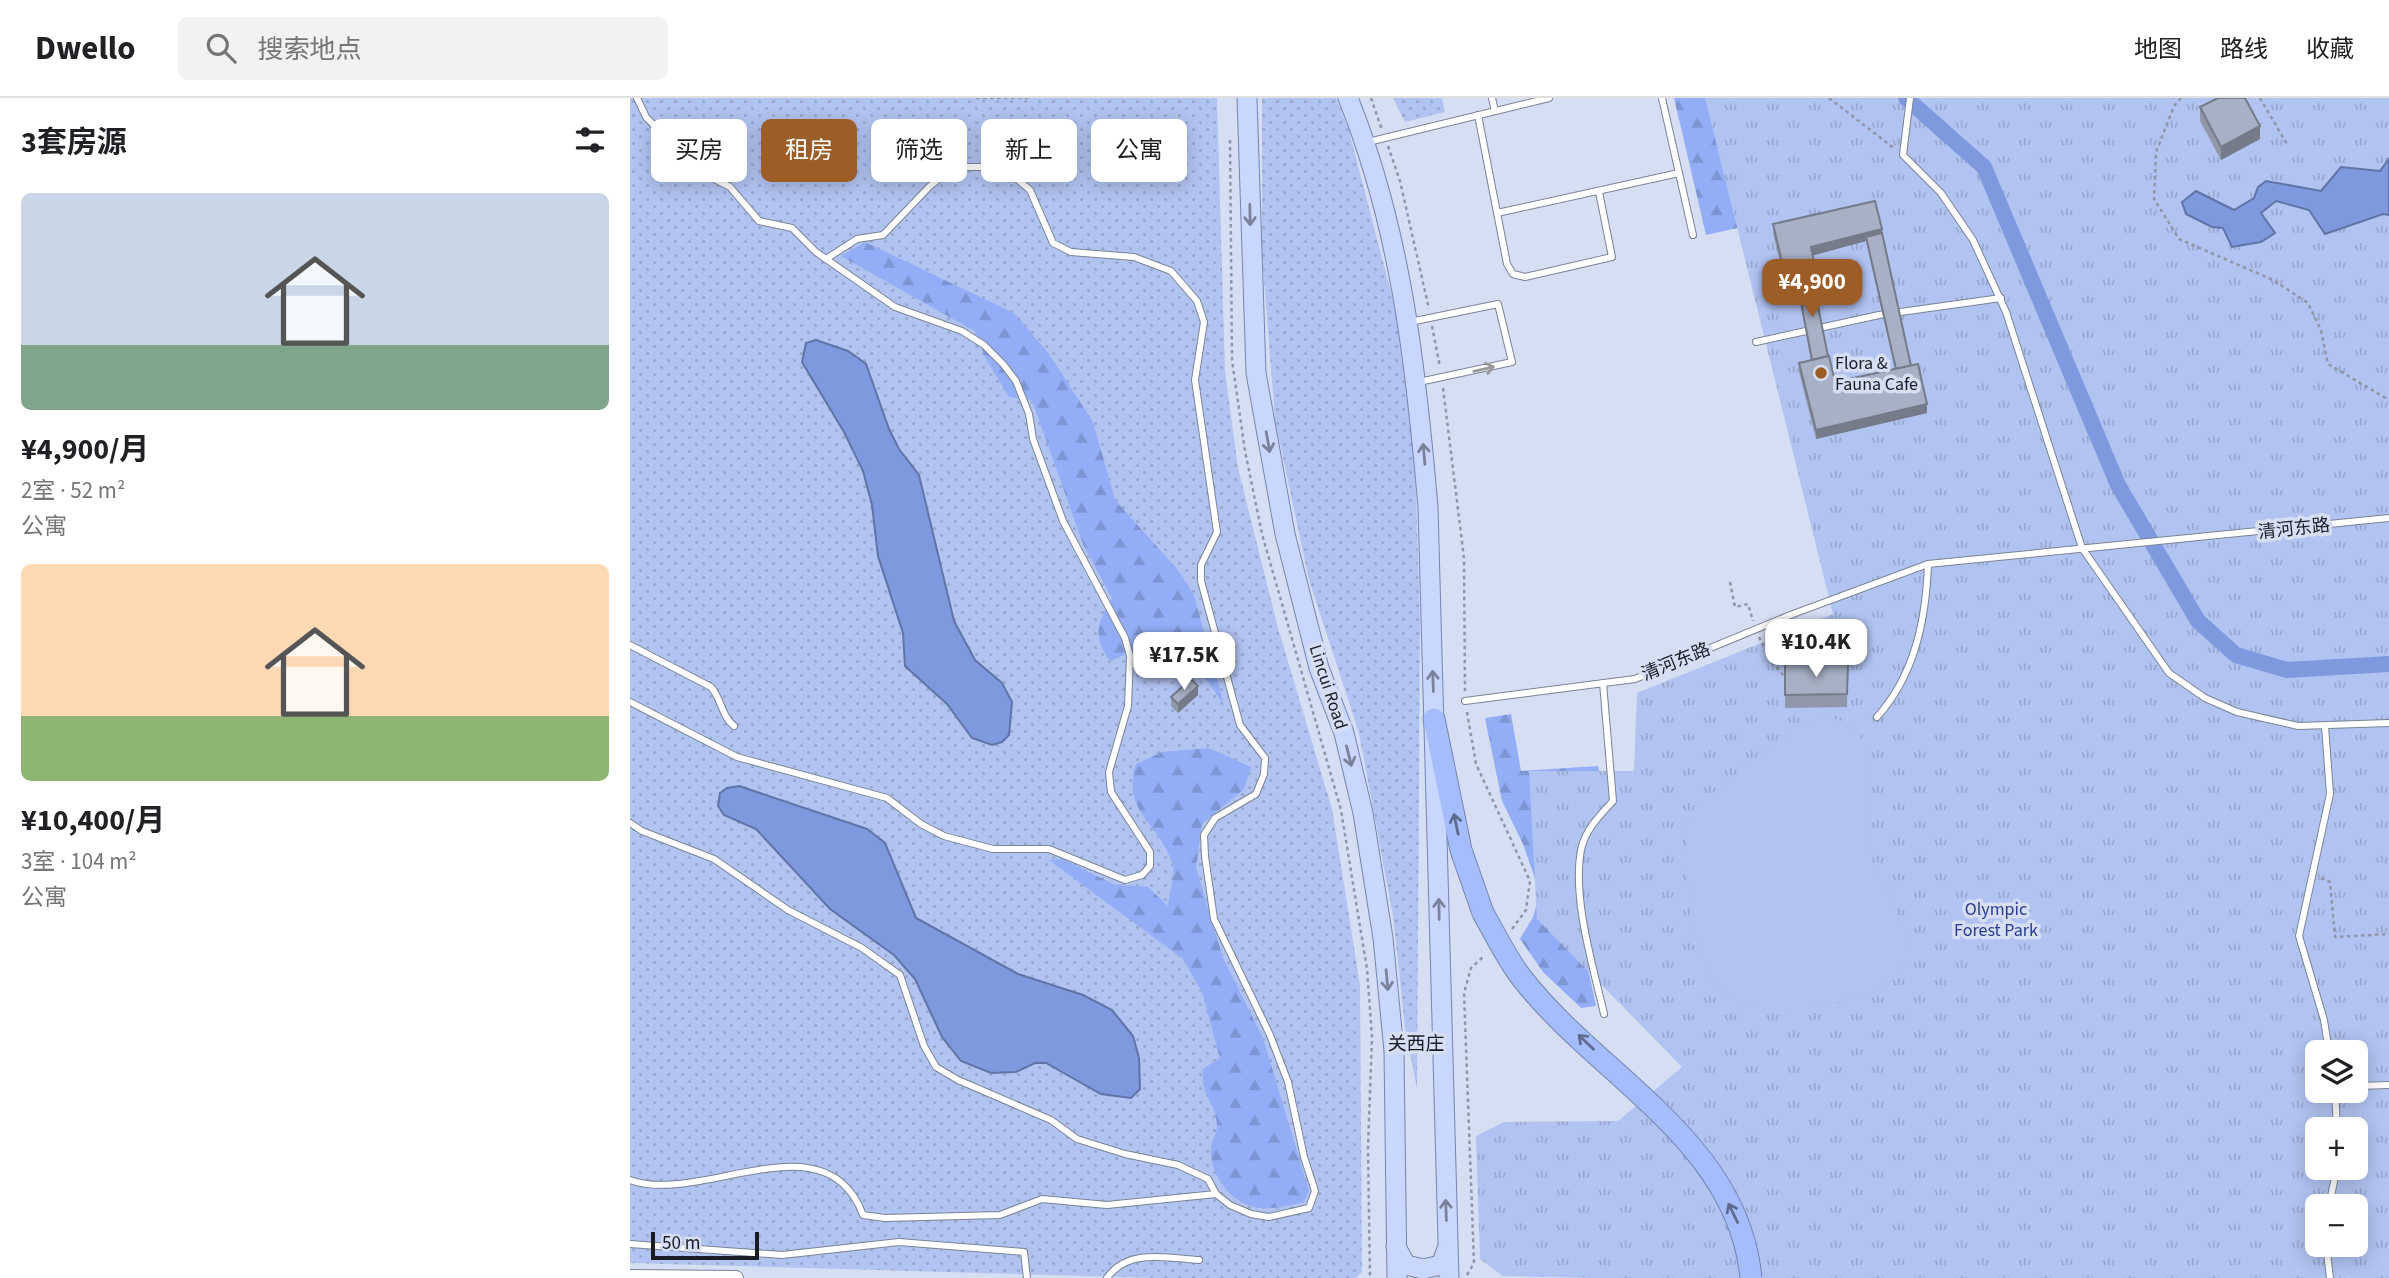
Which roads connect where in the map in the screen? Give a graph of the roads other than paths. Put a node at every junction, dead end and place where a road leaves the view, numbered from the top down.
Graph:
1 (637, 98) edge
2 (1247, 98) edge
3 (1348, 98) edge
4 (1492, 98) edge
5 (1549, 98) edge
6 (1662, 98) edge
7 (1910, 98) edge
8 (1495, 111) junction
9 (1478, 115) junction
10 (1366, 143) junction
11 (1679, 173) junction
12 (1599, 192) junction
13 (1497, 213) junction
14 (1693, 236) dead end
15 (826, 259) junction
16 (2001, 298) junction
17 (1409, 322) junction
18 (1756, 342) dead end
19 (1418, 382) junction
20 (2389, 518) edge
21 (2082, 548) junction
22 (1928, 564) junction
23 (630, 645) edge
24 (1603, 683) junction
25 (1465, 701) dead end
26 (630, 702) edge
27 (1877, 717) dead end
28 (1434, 719) junction
29 (2389, 723) edge
30 (734, 726) dead end
31 (2325, 726) junction
32 (630, 822) edge
33 (1604, 1014) dead end
34 (2327, 1040) edge
35 (2389, 1085) edge
36 (2368, 1086) edge
37 (630, 1180) edge
38 (1216, 1194) junction
39 (630, 1244) edge
40 (1396, 1246) junction
41 (1448, 1246) junction
42 (2328, 1257) edge
43 (1199, 1260) dead end
44 (630, 1276) edge
45 (736, 1278) edge
46 (1027, 1278) edge
47 (1107, 1278) edge
48 (1397, 1278) edge
49 (1449, 1278) edge
50 (1751, 1278) edge
51 (2330, 1278) edge

1 - 15 lane
2 -> 40 main road, Lincui Road
3 - 10 main road
4 - 8 lane
5 - 8 lane
6 - 11 lane
7 - 16 lane
8 - 9 lane
9 - 10 lane
9 - 13 lane
10 - 17 main road
11 - 12 lane
11 - 14 lane
12 - 13 lane
12 - 13 lane
15 - 26 lane
15 - 38 lane
16 - 18 lane
16 - 21 lane
17 - 19 main road
19 -> 17 lane
28 -> 19 main road
20 - 21 lane, 清河东路
21 - 22 lane, 清河东路
21 - 31 lane
22 - 24 lane, 清河东路
22 - 27 lane
23 - 30 lane
24 - 25 lane, 清河东路
24 - 33 lane
41 -> 28 main road
50 -> 28 highway, bridge
29 - 31 lane
31 - 34 lane
32 - 38 lane
35 - 36 lane
37 - 38 lane
39 - 46 lane
40 - 41 main road
40 - 48 main road, Lincui Road
41 - 49 main road
42 - 51 lane
43 - 47 lane
44 - 45 street

